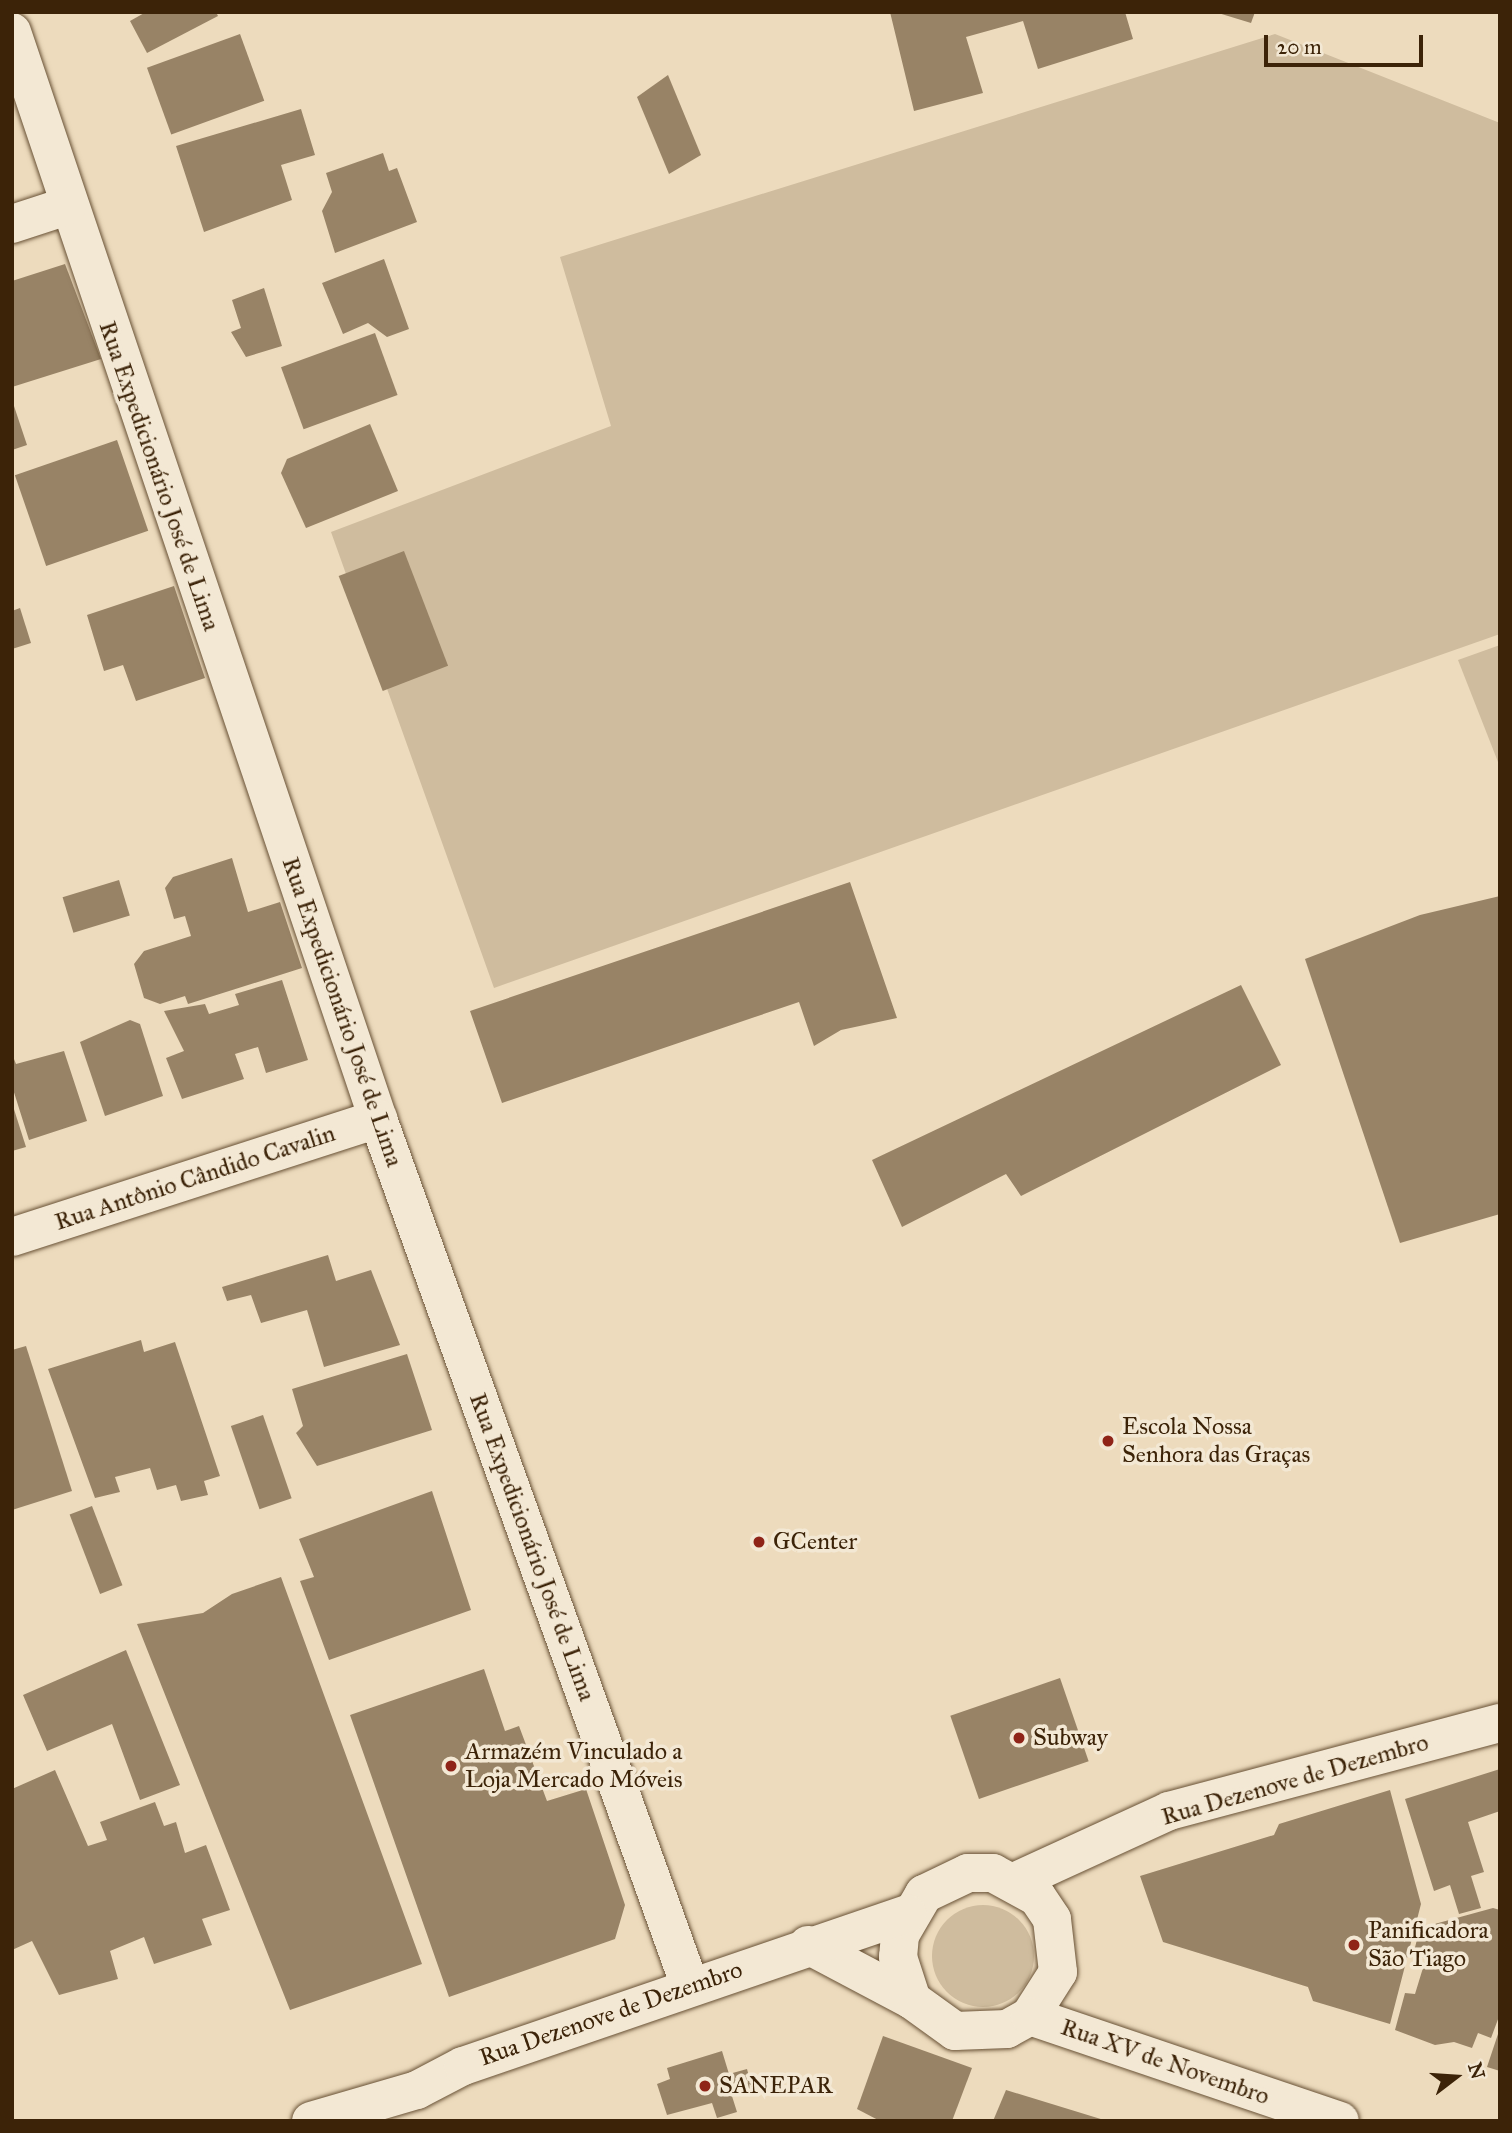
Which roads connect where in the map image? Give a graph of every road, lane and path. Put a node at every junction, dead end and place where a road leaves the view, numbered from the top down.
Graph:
1 (12, 32) edge
2 (67, 206) junction
3 (12, 224) edge
4 (378, 1119) junction
5 (12, 1237) edge
6 (1500, 1723) edge
7 (1016, 1881) junction
8 (908, 1914) junction
9 (808, 1945) junction
10 (690, 1986) junction
11 (912, 2000) junction
12 (1030, 2016) junction
13 (417, 2090) junction
14 (311, 2121) edge
15 (387, 2121) edge
16 (1340, 2121) edge

1 - 2 street, Rua Expedicionário José de Lima
2 - 3 street
2 - 4 street, Rua Expedicionário José de Lima
4 - 5 street, Rua Antônio Cândido Cavalin
4 - 10 street, Rua Expedicionário José de Lima
6 - 7 street, Rua Dezenove de Dezembro
7 - 8 street
7 - 12 street
8 - 9 street, Rua Dezenove de Dezembro
8 - 11 street
9 - 10 street, Rua Dezenove de Dezembro
9 - 11 street
10 - 13 street, Rua Dezenove de Dezembro
11 - 12 street
12 - 16 street, Rua XV de Novembro
13 - 14 street, Rua Dezenove de Dezembro
13 - 15 street, Rua Dezenove de Dezembro

